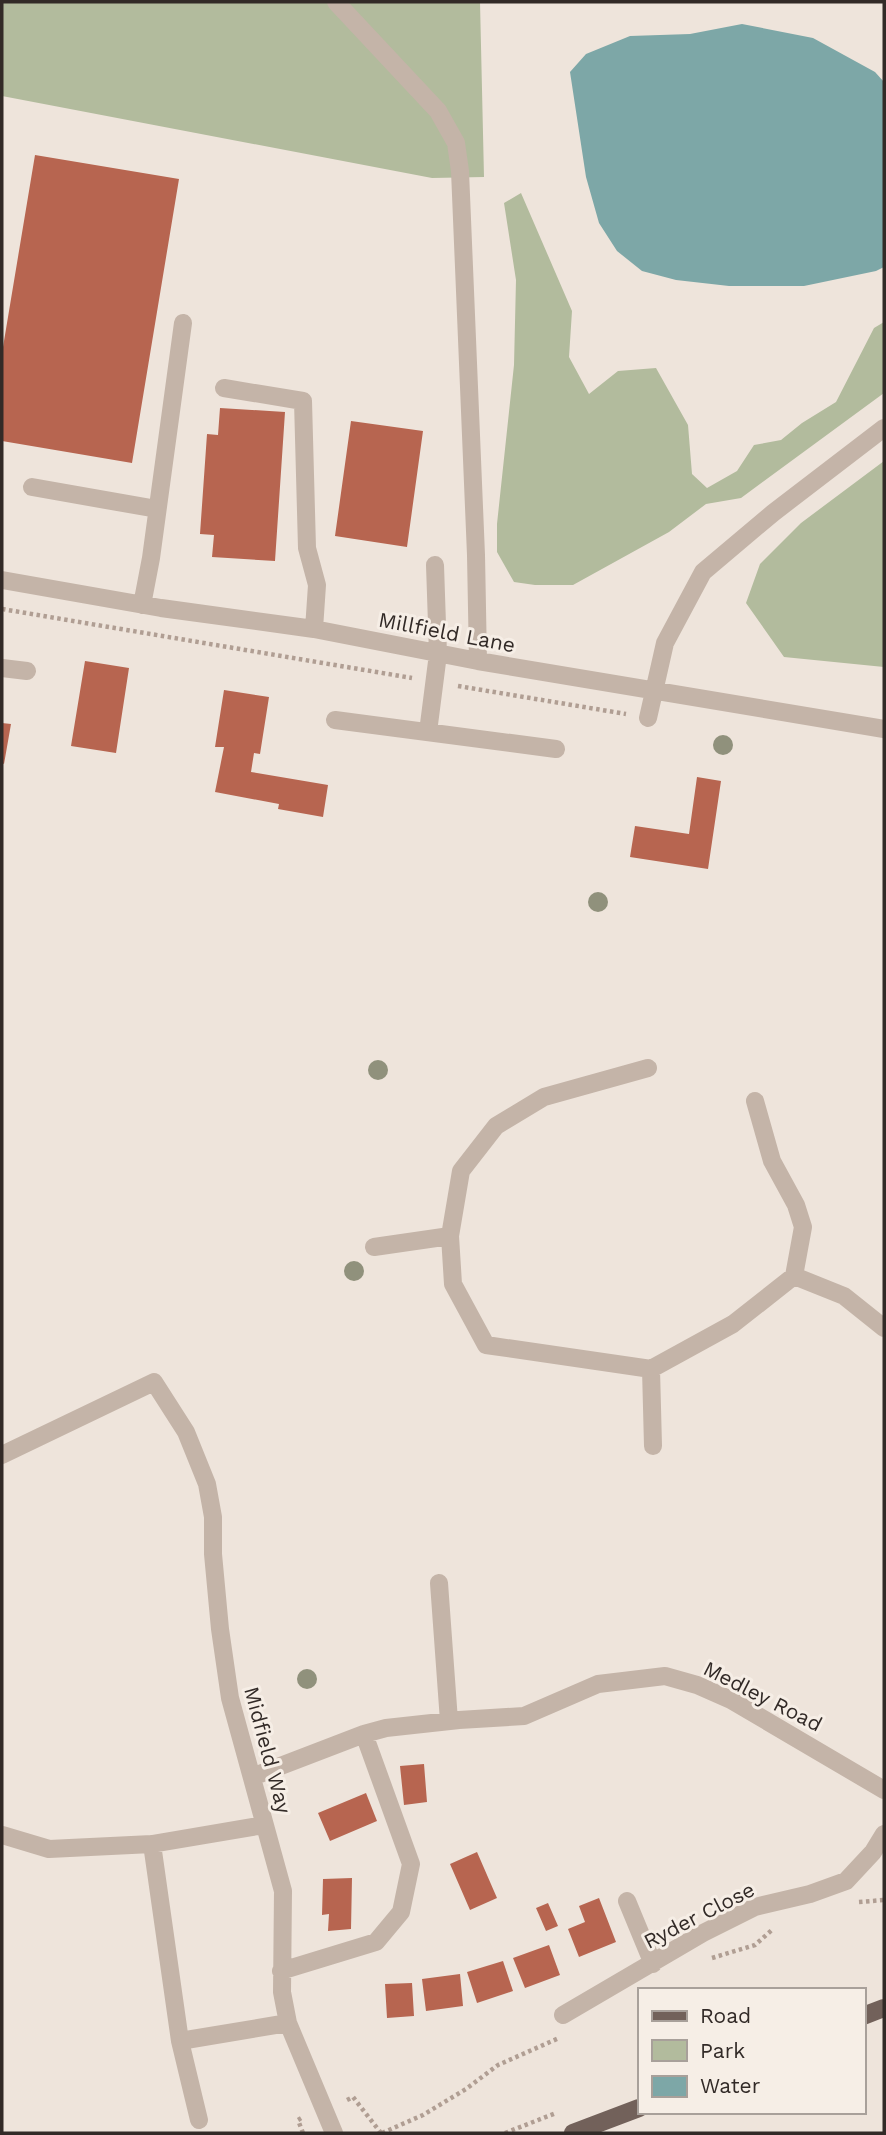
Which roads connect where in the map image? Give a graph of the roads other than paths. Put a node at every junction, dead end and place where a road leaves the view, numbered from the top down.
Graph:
1 (336, 2) edge
2 (183, 323) dead end
3 (223, 388) dead end
4 (884, 428) edge
5 (32, 486) dead end
6 (157, 509) junction
7 (435, 565) dead end
8 (2, 580) edge
9 (142, 605) junction
10 (314, 629) junction
11 (438, 654) junction
12 (478, 662) junction
13 (2, 668) edge
14 (27, 671) dead end
15 (653, 691) junction
16 (648, 718) dead end
17 (335, 720) dead end
18 (884, 729) edge
19 (428, 732) junction
20 (556, 749) dead end
21 (648, 1068) dead end
22 (755, 1101) dead end
23 (450, 1236) junction
24 (374, 1247) dead end
25 (794, 1276) junction
26 (884, 1328) edge
27 (651, 1369) junction
28 (653, 1446) dead end
29 (2, 1455) edge
30 (439, 1583) dead end
31 (449, 1721) junction
32 (364, 1734) junction
33 (252, 1777) junction
34 (884, 1790) edge
35 (264, 1825) junction
36 (884, 1834) edge
37 (2, 1835) edge
38 (152, 1844) junction
39 (627, 1901) dead end
40 (653, 1964) junction
41 (281, 1971) junction
42 (884, 2008) edge
43 (564, 2015) dead end
44 (865, 2015) edge
45 (288, 2023) junction
46 (180, 2041) junction
47 (638, 2108) edge
48 (199, 2120) dead end
49 (334, 2133) edge
50 (573, 2133) edge

1 - 12 street
2 - 6 street
3 - 10 street
4 - 15 street
5 - 6 street
6 - 9 street
7 - 11 street
8 - 9 street, Millfield Lane
9 - 10 street, Millfield Lane
10 - 11 street, Millfield Lane
11 - 12 street, Millfield Lane
11 - 19 street
12 - 15 street, Millfield Lane
13 - 14 street
15 - 16 street
15 - 18 street, Millfield Lane
17 - 19 street
19 - 20 street
21 - 23 street
22 - 25 street
23 - 24 street
23 - 27 street
25 - 26 street
25 - 27 street
27 - 28 street
29 - 33 street, Midfield Way
30 - 31 street
31 - 32 street, Medley Road
31 - 34 street, Medley Road
32 - 33 street, Medley Road
32 - 41 street
33 - 35 street, Midfield Way
35 - 38 street
35 - 41 street, Midfield Way
36 - 40 street, Ryder Close
37 - 38 street
38 - 46 street
39 - 40 street
40 - 43 street, Ryder Close
41 - 45 street, Midfield Way
42 - 44 main road
45 - 46 street
45 - 49 street, Midfield Way
46 - 48 street
47 - 50 main road

